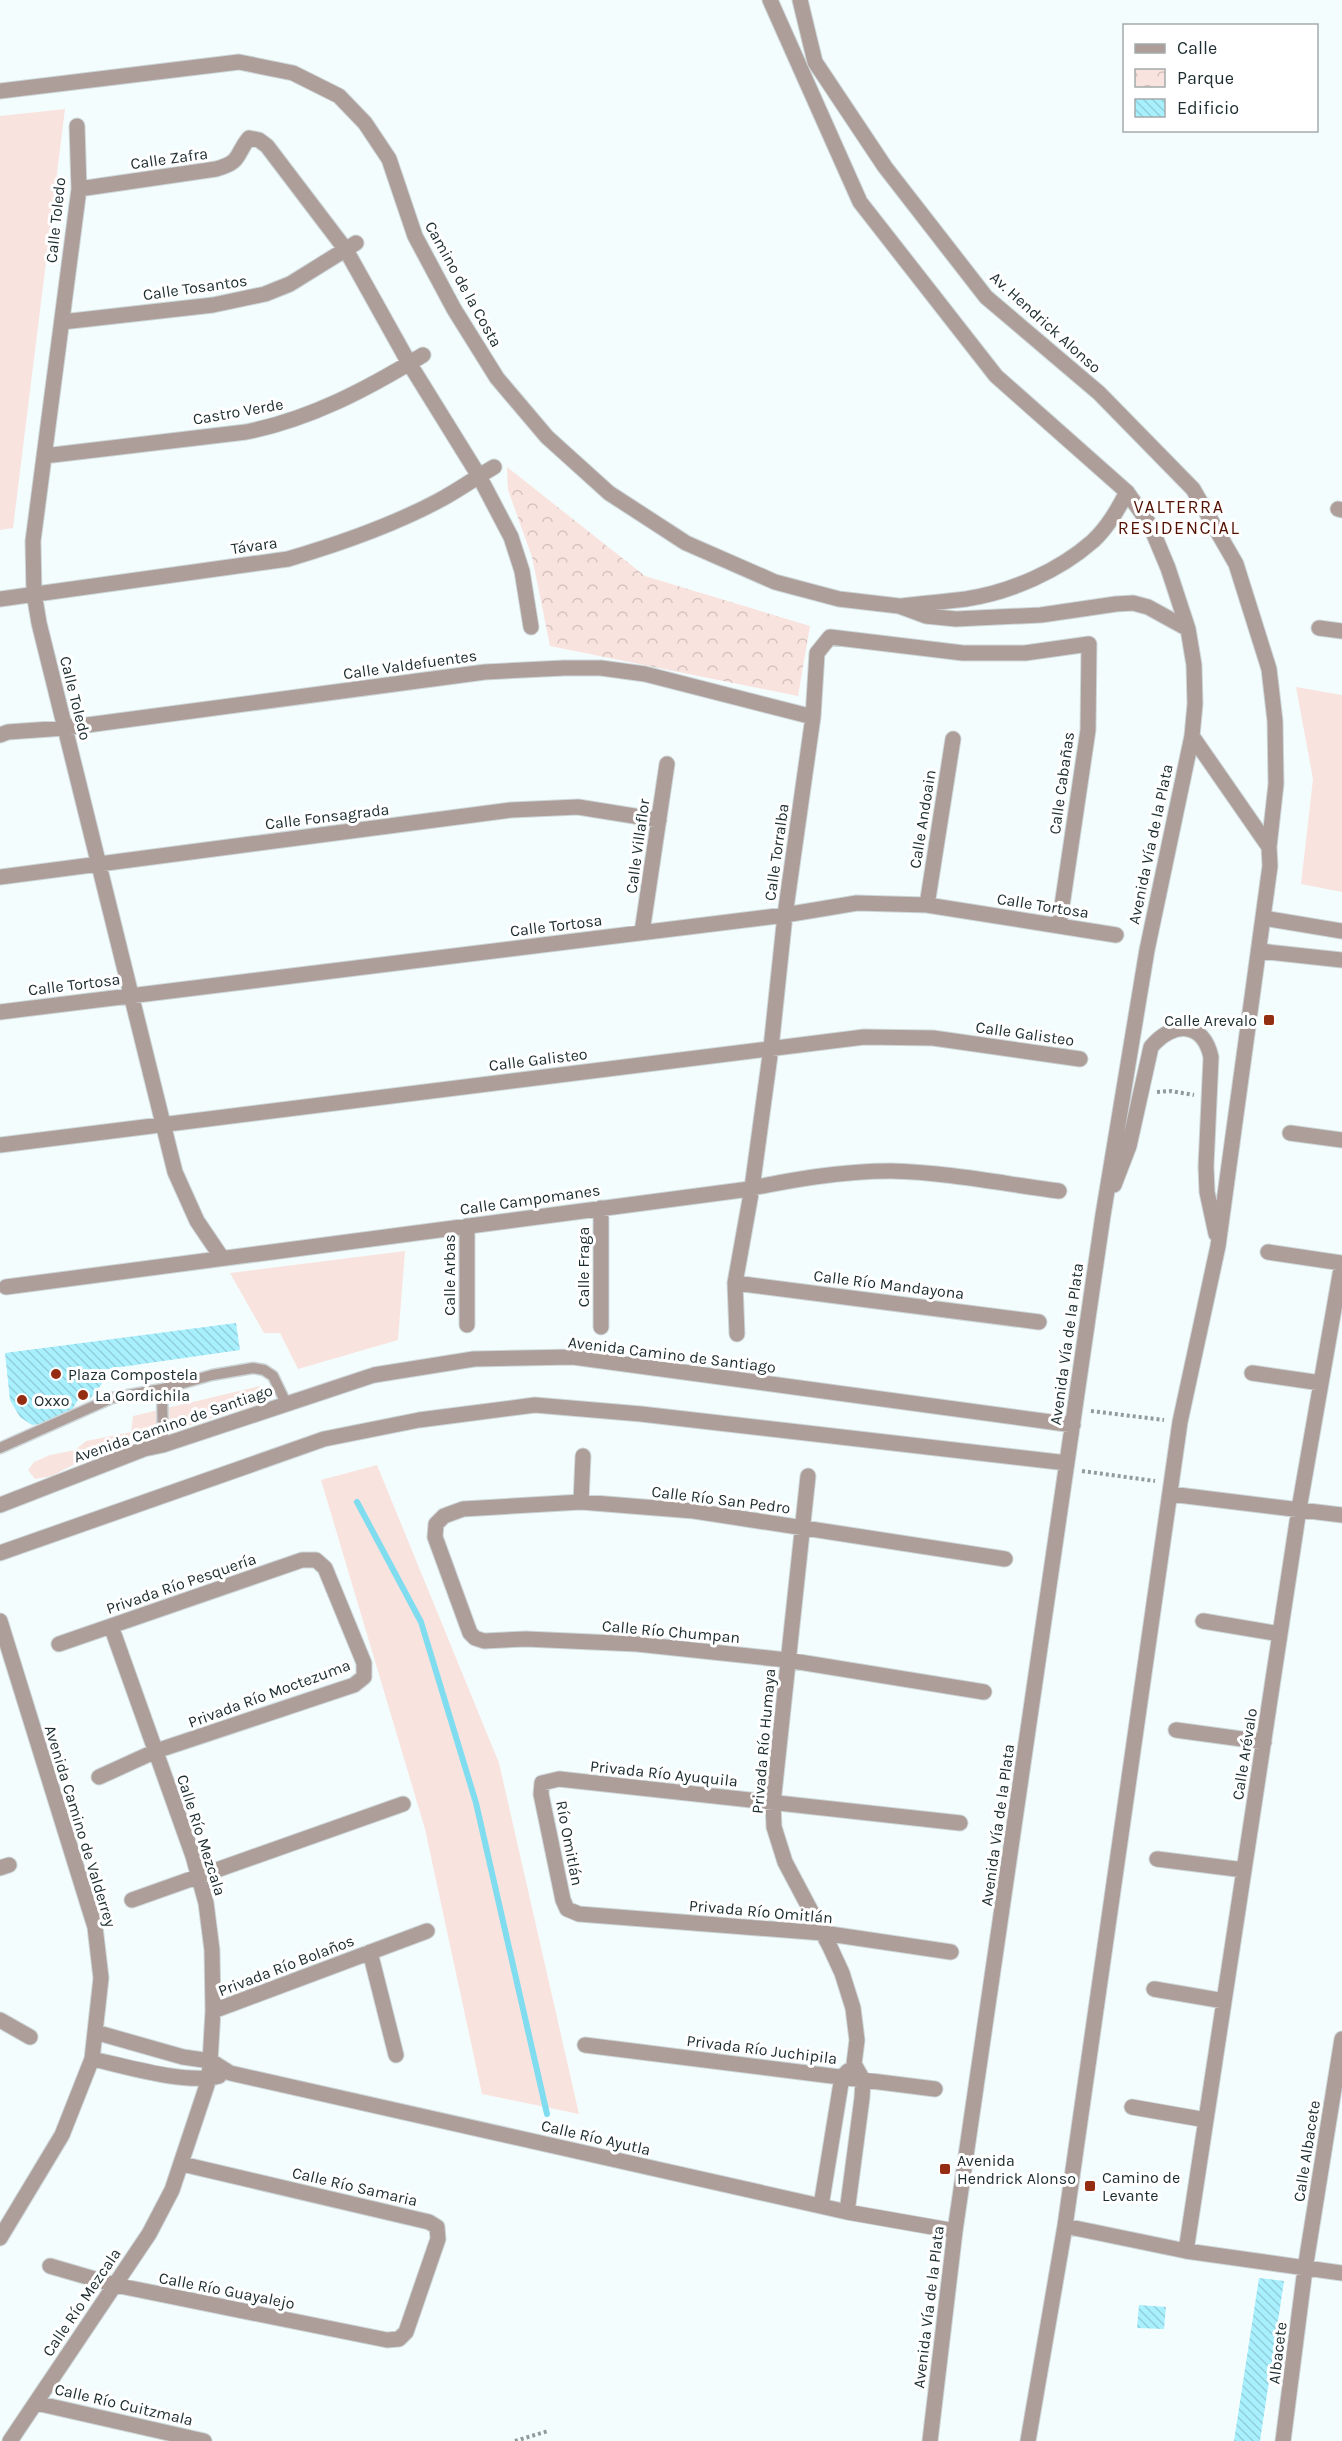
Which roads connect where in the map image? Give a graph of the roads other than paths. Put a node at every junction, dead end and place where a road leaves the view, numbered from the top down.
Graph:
1 (770, 0) edge
2 (800, 0) edge
3 (0, 91) edge
4 (77, 126) dead end
5 (79, 189) junction
6 (351, 246) junction
7 (62, 322) junction
8 (423, 355) dead end
9 (410, 363) junction
10 (44, 456) junction
11 (494, 467) dead end
12 (479, 476) junction
13 (1127, 492) junction
14 (34, 595) junction
15 (0, 599) edge
16 (899, 606) junction
17 (531, 627) dead end
18 (1319, 628) dead end
19 (1188, 629) junction
20 (1342, 631) edge
21 (1089, 644) joint
22 (813, 717) junction
23 (64, 728) junction
24 (3, 732) edge
25 (1192, 736) junction
26 (953, 740) dead end
27 (667, 764) dead end
28 (659, 820) junction
29 (1269, 847) junction
30 (98, 864) junction
31 (0, 877) edge
32 (927, 905) junction
33 (785, 915) junction
34 (1263, 918) junction
35 (1059, 926) junction
36 (1342, 931) edge
37 (642, 932) junction
38 (1116, 934) dead end
39 (1259, 951) junction
40 (1342, 960) edge
41 (131, 996) junction
42 (0, 1012) edge
43 (771, 1048) junction
44 (1080, 1059) dead end
45 (163, 1125) junction
46 (1290, 1133) dead end
47 (1342, 1140) edge
48 (0, 1145) edge
49 (752, 1188) junction
50 (1059, 1191) dead end
51 (601, 1208) junction
52 (1103, 1215) junction
53 (467, 1226) junction
54 (1218, 1246) junction
55 (1268, 1252) dead end
56 (222, 1258) junction
57 (1342, 1263) edge
58 (735, 1283) junction
59 (6, 1287) dead end
60 (1039, 1322) dead end
61 (467, 1325) dead end
62 (601, 1327) dead end
63 (737, 1334) dead end
64 (1252, 1373) dead end
65 (1321, 1383) junction
66 (162, 1389) junction
67 (286, 1403) junction
68 (1073, 1425) junction
69 (163, 1445) junction
70 (0, 1448) edge
71 (583, 1455) dead end
72 (1067, 1466) junction
73 (808, 1476) dead end
74 (1171, 1488) junction
75 (580, 1502) junction
76 (0, 1505) edge
77 (1299, 1509) junction
78 (1342, 1515) edge
79 (436, 1524) joint
80 (803, 1527) junction
81 (0, 1553) edge
82 (1005, 1559) dead end
83 (316, 1560) joint
84 (0, 1621) edge
85 (1203, 1621) dead end
86 (111, 1626) junction
87 (1280, 1634) junction
88 (59, 1644) dead end
89 (787, 1660) junction
90 (984, 1692) dead end
91 (1176, 1730) dead end
92 (1264, 1742) junction
93 (156, 1751) junction
94 (99, 1777) dead end
95 (542, 1782) joint
96 (773, 1803) junction
97 (403, 1804) dead end
98 (960, 1823) dead end
99 (1157, 1858) dead end
100 (1244, 1870) junction
101 (199, 1877) junction
102 (132, 1900) dead end
103 (567, 1909) joint
104 (427, 1931) dead end
105 (823, 1933) junction
106 (370, 1952) junction
107 (951, 1952) dead end
108 (1154, 1989) dead end
109 (1224, 2001) junction
110 (213, 2011) junction
111 (0, 2020) edge
112 (95, 2032) junction
113 (30, 2037) dead end
114 (1342, 2039) edge
115 (585, 2045) dead end
116 (396, 2055) dead end
117 (92, 2059) junction
118 (211, 2061) junction
119 (854, 2064) junction
120 (230, 2073) junction
121 (842, 2077) junction
122 (209, 2079) junction
123 (863, 2080) junction
124 (934, 2089) dead end
125 (1132, 2108) dead end
126 (1206, 2120) junction
127 (182, 2164) junction
128 (821, 2206) junction
129 (847, 2212) junction
130 (1065, 2226) junction
131 (955, 2231) junction
132 (0, 2238) edge
133 (1186, 2251) junction
134 (50, 2266) dead end
135 (1305, 2269) junction
136 (1342, 2273) edge
137 (115, 2285) junction
138 (399, 2339) joint
139 (36, 2403) junction
140 (10, 2441) edge
141 (204, 2441) edge
142 (930, 2441) edge
143 (1028, 2441) edge
144 (1283, 2441) edge

1 - 13 street
2 - 29 street, Av. Hendrick Alonso
3 - 16 street, Camino de la Costa
4 - 5 street, Calle Toledo
5 - 6 street, Calle Zafra
5 - 7 street, Calle Toledo
6 - 7 street, Calle Tosantos
6 - 9 street
7 - 10 street, Calle Toledo
8 - 9 street, Castro Verde
9 - 10 street, Castro Verde
9 - 12 street
10 - 14 street, Calle Toledo
11 - 12 street, Távara
12 - 14 street, Távara
12 - 17 street
13 - 16 street, Camino de la Costa
13 - 19 street, Avenida Vía de la Plata
14 - 15 street, Távara
14 - 23 street, Calle Toledo
16 - 19 street, Camino de la Costa
18 - 20 street
19 - 25 street, Avenida Vía de la Plata
21 - 22 street, Calle Torralba
21 - 35 street, Calle Cabañas
22 - 23 street, Calle Valdefuentes
22 - 33 street, Calle Torralba
23 - 24 street, Calle Valdefuentes
23 - 30 street, Calle Toledo
25 - 29 street
25 - 52 street, Avenida Vía de la Plata
26 - 32 street, Calle Andoain
27 - 28 street, Calle Villaflor
28 - 30 street, Calle Fonsagrada
28 - 37 street, Calle Villaflor
29 - 34 street, Avenida Vía de la Plata
30 - 31 street, Calle Fonsagrada
30 - 41 street, Calle Toledo
32 - 33 street, Calle Tortosa
32 - 35 street, Calle Tortosa
33 - 37 street, Calle Tortosa
33 - 43 street, Calle Torralba
34 - 36 street
34 - 39 street, Avenida Vía de la Plata
35 - 38 street, Calle Tortosa
37 - 41 street, Calle Tortosa
39 - 40 street
39 - 54 street, Avenida Vía de la Plata
41 - 42 street, Calle Tortosa
41 - 45 street, Calle Toledo
43 - 44 street, Calle Galisteo
43 - 45 street, Calle Galisteo
43 - 49 street, Calle Torralba
45 - 48 street, Calle Galisteo
45 - 56 street, Calle Toledo
46 - 47 street
49 - 50 street, Calle Campomanes
49 - 51 street, Calle Campomanes
49 - 58 street, Calle Torralba
51 - 53 street, Calle Campomanes
51 - 62 street, Calle Fraga
52 - 54 street, Avenida Vía de la Plata
52 - 68 street, Avenida Vía de la Plata
53 - 56 street, Calle Campomanes
53 - 61 street, Calle Arbas
54 - 74 street, Avenida Vía de la Plata
55 - 57 street
56 - 59 street, Calle Campomanes
57 - 65 street, Calle Arévalo
58 - 60 street, Calle Río Mandayona
58 - 63 street, Calle Torralba
64 - 65 street
65 - 77 street, Calle Arévalo
66 - 67 lane
66 - 69 lane
66 - 70 lane
67 - 68 street, Avenida Camino de Santiago
67 - 69 street, Avenida Camino de Santiago
68 - 72 street, Avenida Vía de la Plata
69 - 76 street, Avenida Camino de Santiago
71 - 75 street
72 - 81 street
72 - 131 street, Avenida Vía de la Plata
73 - 80 street, Privada Río Humaya
74 - 77 street
74 - 130 street, Avenida Vía de la Plata
75 - 79 street, Calle Río San Pedro
75 - 80 street, Calle Río San Pedro
77 - 78 street
77 - 87 street, Calle Arévalo
79 - 89 street, Calle Río Chumpan
80 - 82 street, Calle Río San Pedro
80 - 89 street, Privada Río Humaya
83 - 86 street, Privada Río Pesquería
83 - 93 street, Privada Río Moctezuma
84 - 112 street, Avenida Camino de Valderrey
85 - 87 street
86 - 88 street, Privada Río Pesquería
86 - 93 street, Calle Río Mezcala
87 - 92 street, Calle Arévalo
89 - 90 street, Calle Río Chumpan
89 - 96 street, Privada Río Humaya
91 - 92 street
92 - 100 street, Calle Arévalo
93 - 94 street, Privada Río Moctezuma
93 - 101 street, Calle Río Mezcala
95 - 96 street, Privada Río Ayuquila
95 - 103 street, Río Omitlán
96 - 98 street, Privada Río Ayuquila
96 - 105 street, Privada Río Humaya
97 - 101 street
99 - 100 street
100 - 109 street, Calle Arévalo
101 - 102 street
101 - 110 street, Calle Río Mezcala
103 - 105 street, Privada Río Omitlán
104 - 106 street, Privada Río Bolaños
105 - 107 street, Privada Río Omitlán
105 - 119 street, Privada Río Humaya
106 - 110 street, Privada Río Bolaños
106 - 116 street, Privada Río Bolaños
108 - 109 street
109 - 126 street, Calle Arévalo
110 - 118 street, Calle Río Mezcala
111 - 113 street
112 - 117 street, Avenida Camino de Valderrey
112 - 118 street, Calle Río Ayutla
114 - 135 street, Calle Albacete
115 - 121 street, Privada Río Juchipila
117 - 122 street, Calle Río Ayutla
117 - 132 street, Avenida Camino de Valderrey
118 - 120 street, Calle Río Ayutla
118 - 122 street, Calle Río Mezcala
119 - 121 street
119 - 123 street
120 - 122 street, Calle Río Ayutla
120 - 128 street, Calle Río Ayutla
121 - 123 street, Privada Río Juchipila
121 - 128 street
122 - 127 street, Calle Río Mezcala
123 - 124 street, Privada Río Juchipila
123 - 129 street
125 - 126 street
126 - 133 street, Calle Arévalo
127 - 137 street, Calle Río Mezcala
127 - 138 street, Calle Río Samaria
128 - 129 street, Calle Río Ayutla
129 - 131 street, Calle Río Ayutla
130 - 133 street
130 - 143 street, Avenida Vía de la Plata
131 - 142 street, Avenida Vía de la Plata
133 - 135 street
134 - 137 street, Calle Río Guayalejo
135 - 136 street
135 - 144 street, Albacete
137 - 138 street, Calle Río Guayalejo
137 - 139 street, Calle Río Mezcala
139 - 140 street, Calle Río Mezcala
139 - 141 street, Calle Río Cuitzmala

